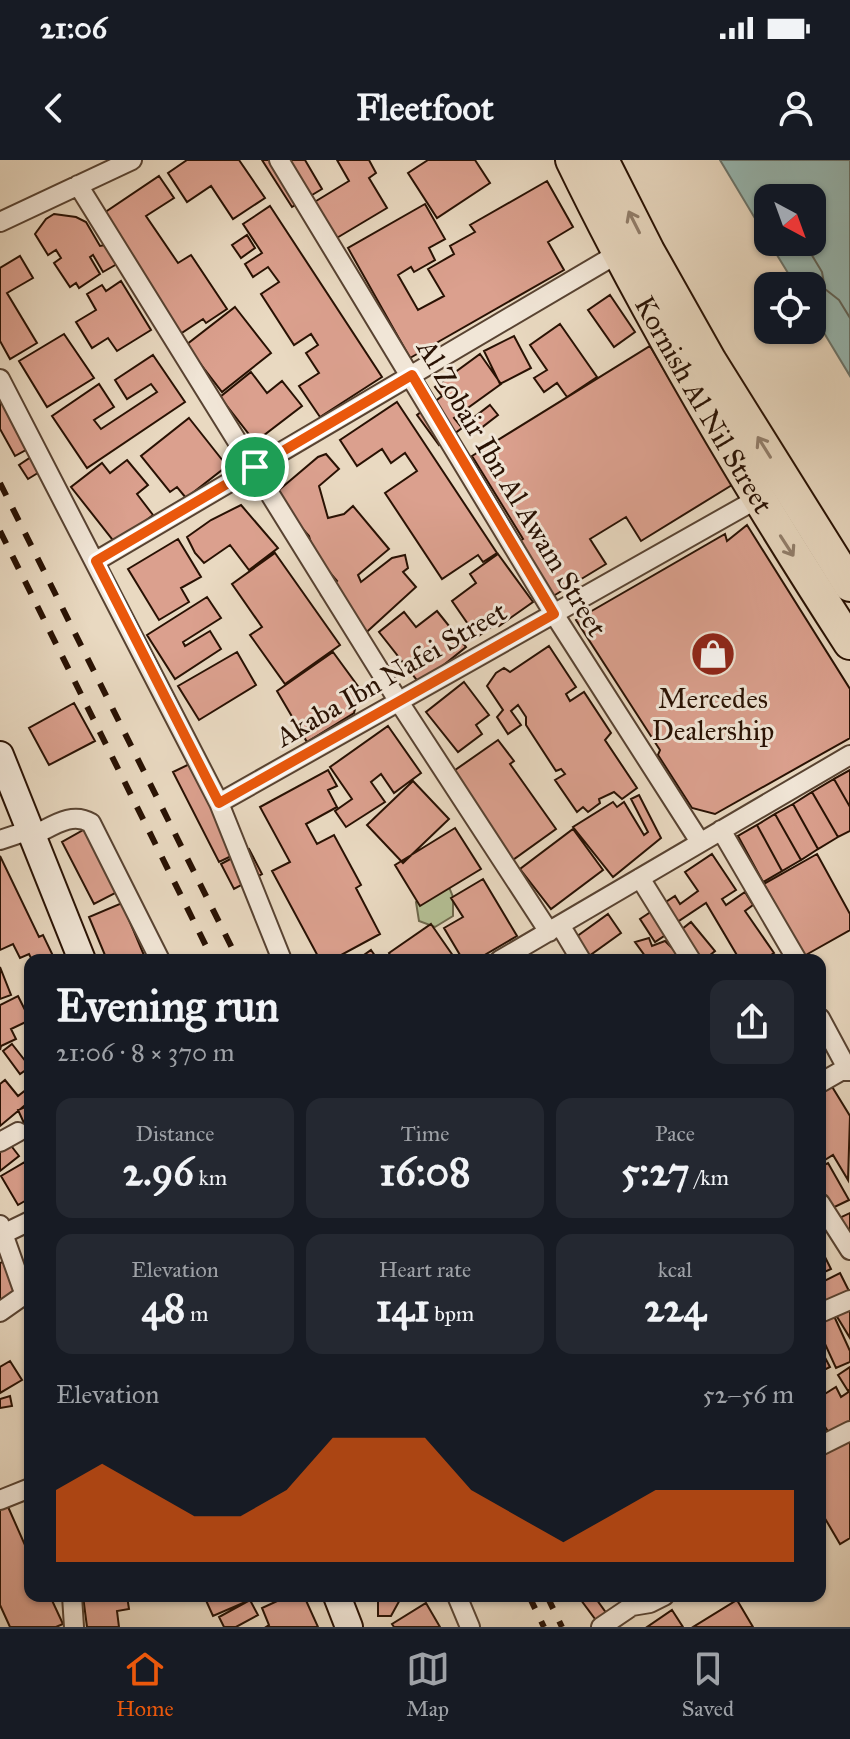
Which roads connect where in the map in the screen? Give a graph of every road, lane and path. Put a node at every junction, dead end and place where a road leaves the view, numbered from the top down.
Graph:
1 (132, 160) edge
2 (279, 160) edge
3 (572, 160) edge
4 (602, 160) edge
5 (78, 185) junction
6 (0, 222) edge
7 (617, 254) junction
8 (412, 375) junction
9 (0, 379) edge
10 (255, 467) junction
11 (757, 499) junction
12 (96, 561) junction
13 (850, 585) edge
14 (554, 614) junction
15 (850, 643) edge
16 (399, 702) junction
17 (0, 755) edge
18 (850, 755) edge
19 (219, 803) junction
20 (721, 830) junction
21 (31, 833) junction
22 (0, 840) edge
23 (700, 842) junction
24 (640, 878) junction
25 (554, 929) junction
26 (80, 954) edge
27 (157, 954) edge
28 (280, 954) edge
29 (510, 954) edge
30 (576, 954) edge
31 (687, 954) edge
32 (793, 954) edge
33 (826, 1029) edge
34 (849, 1071) edge
35 (826, 1080) edge
36 (18, 1132) dead end
37 (0, 1142) edge
38 (826, 1212) edge
39 (24, 1225) edge
40 (3, 1241) edge
41 (850, 1250) edge
42 (24, 1289) edge
43 (24, 1297) edge
44 (850, 1300) edge
45 (826, 1310) edge
46 (0, 1312) edge
47 (850, 1431) edge
48 (826, 1443) edge
49 (24, 1490) edge
50 (0, 1500) edge
51 (72, 1602) edge
52 (339, 1602) edge
53 (460, 1602) edge
54 (652, 1602) edge
55 (71, 1625) edge
56 (349, 1627) edge
57 (470, 1627) edge
58 (601, 1627) edge

1 - 5 street
2 - 8 street, Al Zobair Ibn Al Awam Street
3 - 7 highway, Kornish Al Nil Street
13 -> 4 highway, Kornish Al Nil Street
5 - 6 street
5 - 10 street
7 - 8 street
7 - 11 highway, Kornish Al Nil Street
8 - 10 street
8 - 14 street, Al Zobair Ibn Al Awam Street
9 - 12 street
10 - 12 street
10 - 16 street
11 - 14 street, Akaba Ibn Nafei Street
11 -> 15 highway, Kornish Al Nil Street
12 - 19 street
14 - 16 street, Akaba Ibn Nafei Street
14 - 23 street, Al Zobair Ibn Al Awam Street
16 - 19 street, Akaba Ibn Nafei Street
16 - 25 street
17 - 21 street
18 - 20 street
19 - 28 street
20 - 23 street
20 - 32 street
21 - 22 street
21 - 26 street
21 - 27 street
23 - 24 street
24 - 25 street
24 - 31 street
25 - 29 street
25 - 30 street
33 - 34 street
34 - 35 street
36 - 37 street
38 - 41 street
39 - 40 street
40 - 42 street
43 - 46 street
44 - 45 street
47 - 48 street
49 - 50 street
51 - 55 street
52 - 56 street
53 - 57 street
54 - 58 street

